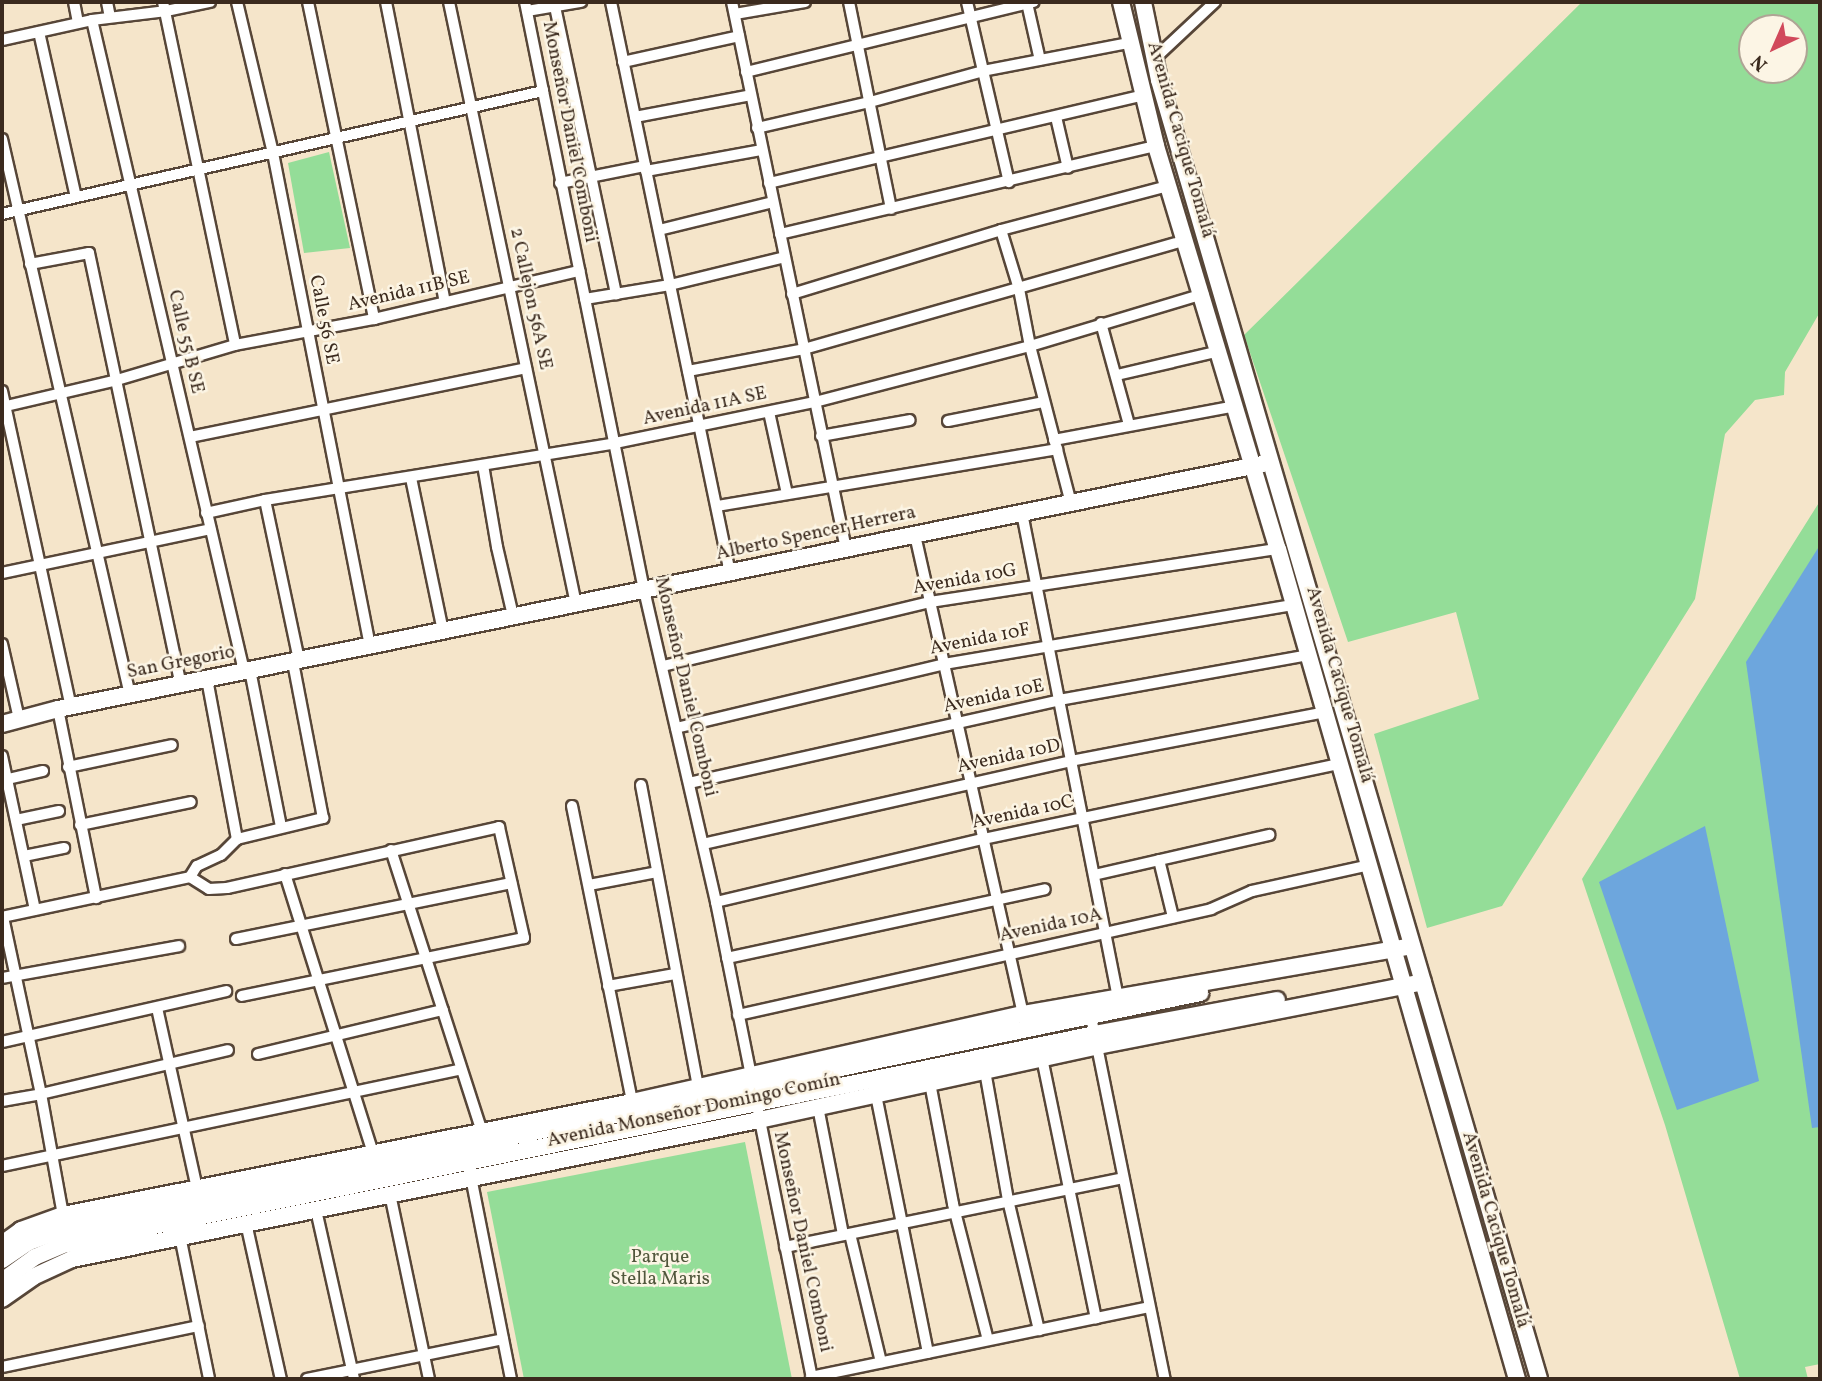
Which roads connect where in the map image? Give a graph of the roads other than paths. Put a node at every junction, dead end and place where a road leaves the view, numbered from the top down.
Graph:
1 (74, 2) edge
2 (107, 2) edge
3 (210, 2) edge
4 (237, 2) edge
5 (308, 2) edge
6 (386, 2) edge
7 (449, 2) edge
8 (581, 2) edge
9 (611, 2) edge
10 (732, 2) edge
11 (805, 2) edge
12 (849, 2) edge
13 (967, 2) edge
14 (1031, 2) edge
15 (1121, 2) edge
16 (1143, 2) edge
17 (1215, 2) edge
18 (555, 4) edge
19 (165, 6) edge
20 (526, 6) edge
21 (735, 14) junction
22 (970, 16) junction
23 (110, 17) junction
24 (92, 20) junction
25 (78, 23) junction
26 (39, 32) junction
27 (739, 36) junction
28 (2, 39) edge
29 (1129, 43) junction
30 (859, 46) junction
31 (1040, 60) junction
32 (1153, 60) junction
33 (624, 62) junction
34 (983, 71) junction
35 (746, 72) junction
36 (543, 91) junction
37 (751, 94) junction
38 (1143, 95) junction
39 (870, 102) junction
40 (471, 107) junction
41 (635, 117) junction
42 (1056, 117) junction
43 (410, 121) junction
44 (758, 128) junction
45 (998, 129) junction
46 (337, 138) junction
47 (2, 139) edge
48 (1156, 146) junction
49 (762, 150) junction
50 (273, 153) junction
51 (881, 157) junction
52 (1068, 168) junction
53 (200, 169) junction
54 (646, 169) junction
55 (592, 177) junction
56 (1009, 182) junction
57 (560, 183) junction
58 (769, 183) junction
59 (131, 185) junction
60 (1168, 186) junction
61 (76, 197) junction
62 (773, 202) junction
63 (891, 209) junction
64 (18, 210) junction
65 (2, 214) edge
66 (659, 230) junction
67 (1001, 230) junction
68 (780, 234) junction
69 (1186, 240) junction
70 (785, 257) junction
71 (30, 264) junction
72 (579, 271) junction
73 (670, 285) junction
74 (509, 287) junction
75 (1019, 289) junction
76 (616, 294) junction
77 (792, 294) junction
78 (1203, 294) junction
79 (585, 299) junction
80 (445, 302) junction
81 (374, 319) junction
82 (1101, 323) junction
83 (307, 331) junction
84 (235, 345) junction
85 (1030, 346) junction
86 (804, 349) junction
87 (1220, 351) junction
88 (172, 364) junction
89 (526, 368) junction
90 (688, 371) junction
91 (1116, 376) junction
92 (117, 380) junction
93 (2, 391) edge
94 (60, 394) junction
95 (1044, 401) junction
96 (815, 402) junction
97 (1236, 406) junction
98 (3, 407) edge
99 (324, 410) junction
100 (769, 412) junction
101 (911, 420) dead end
102 (948, 421) dead end
103 (1129, 425) junction
104 (700, 426) junction
105 (821, 436) junction
106 (190, 437) junction
107 (615, 443) junction
108 (1056, 444) junction
109 (545, 455) junction
110 (1271, 463) junction
111 (483, 465) junction
112 (1253, 466) junction
113 (411, 478) junction
114 (832, 487) junction
115 (339, 488) junction
116 (787, 494) junction
117 (265, 500) junction
118 (1071, 503) junction
119 (717, 506) junction
120 (206, 513) junction
121 (1022, 513) junction
122 (210, 529) junction
123 (915, 535) junction
124 (151, 539) junction
125 (846, 549) junction
126 (1278, 549) junction
127 (97, 552) junction
128 (41, 563) junction
129 (2, 573) edge
130 (730, 573) junction
131 (1036, 586) junction
132 (644, 590) junction
133 (930, 602) junction
134 (576, 604) junction
135 (1294, 605) junction
136 (513, 616) junction
137 (443, 631) junction
138 (2, 644) edge
139 (1048, 644) junction
140 (370, 646) junction
141 (1308, 655) junction
142 (296, 661) junction
143 (944, 664) junction
144 (663, 666) junction
145 (247, 671) junction
146 (207, 679) junction
147 (181, 685) junction
148 (130, 695) junction
149 (1059, 700) junction
150 (64, 708) junction
151 (1325, 712) junction
152 (19, 719) junction
153 (957, 722) junction
154 (2, 724) edge
155 (676, 728) junction
156 (172, 746) dead end
157 (2, 756) edge
158 (1071, 761) junction
159 (1339, 764) junction
160 (68, 767) junction
161 (43, 771) dead end
162 (8, 779) junction
163 (970, 782) junction
164 (689, 783) junction
165 (641, 785) dead end
166 (191, 802) dead end
167 (572, 806) dead end
168 (59, 811) dead end
169 (1082, 818) junction
170 (16, 820) junction
171 (80, 825) junction
172 (281, 827) junction
173 (1269, 835) dead end
174 (237, 839) junction
175 (983, 839) junction
176 (703, 844) junction
177 (64, 848) dead end
178 (391, 850) junction
179 (24, 856) junction
180 (1159, 860) junction
181 (1369, 865) junction
182 (657, 872) junction
183 (285, 874) junction
184 (1094, 876) junction
185 (190, 877) junction
186 (511, 883) junction
187 (589, 885) junction
188 (1045, 889) dead end
189 (96, 898) junction
190 (997, 899) junction
191 (716, 902) junction
192 (408, 904) junction
193 (35, 910) junction
194 (2, 917) edge
195 (1173, 917) junction
196 (302, 925) junction
197 (1105, 932) junction
198 (236, 939) dead end
199 (179, 946) dead end
200 (1411, 946) junction
201 (1393, 950) junction
202 (1009, 953) junction
203 (426, 958) junction
204 (727, 958) junction
205 (676, 974) junction
206 (14, 975) junction
207 (2, 978) edge
208 (320, 981) junction
209 (1423, 982) junction
210 (608, 986) junction
211 (1404, 986) junction
212 (226, 991) dead end
213 (242, 996) dead end
214 (1118, 997) junction
215 (157, 1009) junction
216 (1089, 1009) junction
217 (443, 1010) junction
218 (1023, 1014) junction
219 (738, 1015) junction
220 (338, 1036) junction
221 (28, 1037) junction
222 (1096, 1040) junction
223 (2, 1042) edge
224 (228, 1050) dead end
225 (258, 1054) dead end
226 (1042, 1058) junction
227 (169, 1066) junction
228 (461, 1069) junction
229 (985, 1071) junction
230 (930, 1083) junction
231 (698, 1086) junction
232 (752, 1089) junction
233 (355, 1091) junction
234 (41, 1094) junction
235 (876, 1095) junction
236 (2, 1101) edge
237 (632, 1102) junction
238 (818, 1107) junction
239 (759, 1120) junction
240 (183, 1127) junction
241 (481, 1132) junction
242 (373, 1153) junction
243 (53, 1156) junction
244 (2, 1166) edge
245 (470, 1170) junction
246 (1123, 1178) junction
247 (1071, 1189) junction
248 (390, 1194) junction
249 (198, 1196) junction
250 (1008, 1200) junction
251 (316, 1210) junction
252 (955, 1211) junction
253 (63, 1215) junction
254 (246, 1223) junction
255 (903, 1223) junction
256 (179, 1229) junction
257 (846, 1234) junction
258 (2, 1244) edge
259 (785, 1247) junction
260 (2, 1260) edge
261 (2, 1280) edge
262 (2, 1299) edge
263 (1149, 1307) junction
264 (1096, 1318) junction
265 (199, 1326) junction
266 (1039, 1330) junction
267 (503, 1339) junction
268 (988, 1340) junction
269 (928, 1353) junction
270 (424, 1355) junction
271 (881, 1362) junction
272 (2, 1367) edge
273 (353, 1375) edge
274 (811, 1378) edge
275 (209, 1379) edge
276 (281, 1379) edge
277 (307, 1379) edge
278 (429, 1379) edge
279 (511, 1379) edge
280 (1165, 1379) edge
281 (1517, 1379) edge
282 (1539, 1379) edge

1 - 25 street
2 - 23 street
3 - 19 street
4 - 50 street, Calle 56 SE
5 - 46 street
6 - 43 street
7 - 40 street, 2 Callejon 56A SE
8 - 18 street
9 - 33 street
10 - 21 street
11 - 21 street
12 - 30 street
13 - 22 street
14 - 22 street
14 - 31 street
15 - 29 main road, Avenida Cacique Tomalá
16 - 32 main road, Avenida Cacique Tomalá
17 - 32 street
18 - 20 street
18 - 55 street
19 - 23 street
19 - 53 street
20 - 36 street, Monseñor Daniel Comboni
21 - 27 street
22 - 30 street
22 - 34 street
23 - 24 street
24 - 25 street
24 - 59 street, Calle 55 B SE
25 - 26 street
26 - 28 street
26 - 61 street
27 - 33 street
27 - 35 street
29 - 31 street
29 - 38 main road, Avenida Cacique Tomalá
30 - 35 street
30 - 39 street
31 - 34 street
32 - 110 main road, Avenida Cacique Tomalá
33 - 41 street
34 - 39 street
34 - 45 street
35 - 37 street
36 - 40 street
36 - 57 street, Monseñor Daniel Comboni
37 - 41 street
37 - 44 street
38 - 42 street
38 - 48 main road, Avenida Cacique Tomalá
39 - 44 street
39 - 51 street
40 - 43 street
40 - 74 street, 2 Callejon 56A SE
41 - 54 street
42 - 45 street
42 - 52 street
43 - 46 street
43 - 80 street
44 - 49 street
45 - 51 street
45 - 56 street
46 - 50 street
46 - 81 street
47 - 64 street
48 - 52 street
48 - 60 main road, Avenida Cacique Tomalá
49 - 54 street
49 - 58 street
50 - 53 street
50 - 83 street, Calle 56 SE
51 - 58 street
51 - 63 street
52 - 56 street
53 - 59 street
53 - 84 street
54 - 55 street
54 - 66 street
55 - 57 street
55 - 76 street
56 - 63 street
57 - 72 street, Monseñor Daniel Comboni
58 - 62 street
59 - 61 street
59 - 88 street, Calle 55 B SE
60 - 67 street
60 - 69 main road, Avenida Cacique Tomalá
61 - 64 street
62 - 66 street
62 - 68 street
63 - 68 street
64 - 65 street
64 - 71 street
66 - 73 street
67 - 75 street
67 - 77 street
68 - 70 street
69 - 75 street
69 - 78 main road, Avenida Cacique Tomalá
70 - 73 street
70 - 77 street
71 - 92 street
71 - 94 street
72 - 74 street, Avenida 11B SE
72 - 79 street, Monseñor Daniel Comboni
73 - 76 street
73 - 90 street
74 - 80 street, Avenida 11B SE
74 - 89 street, 2 Callejon 56A SE
75 - 85 street
75 - 86 street
76 - 79 street
77 - 86 street
78 - 82 street, Avenida 11A SE
78 - 87 main road, Avenida Cacique Tomalá
79 - 107 street, Monseñor Daniel Comboni
80 - 81 street, Avenida 11B SE
81 - 83 street, Avenida 11B SE
82 - 85 street, Avenida 11A SE
82 - 91 street
83 - 84 street, Avenida 11B SE
83 - 99 street, Calle 56 SE
84 - 88 street, Avenida 11B SE
85 - 95 street
85 - 96 street, Avenida 11A SE
86 - 90 street
86 - 96 street
87 - 91 street
87 - 97 main road, Avenida Cacique Tomalá
88 - 92 street, Avenida 11B SE
88 - 106 street, Calle 55 B SE
89 - 99 street
89 - 109 street, 2 Callejon 56A SE
90 - 104 street
91 - 103 street
92 - 94 street, Avenida 11B SE
92 - 124 street
93 - 98 street
94 - 98 street, Avenida 11B SE
94 - 127 street
95 - 102 street
95 - 108 street
96 - 100 street, Avenida 11A SE
96 - 105 street
97 - 103 street
97 - 112 main road, Avenida Cacique Tomalá
98 - 128 street
99 - 106 street
99 - 115 street, Calle 56 SE
100 - 104 street, Avenida 11A SE
100 - 116 street
101 - 105 street
103 - 108 street
104 - 107 street, Avenida 11A SE
104 - 119 street
105 - 114 street
106 - 120 street, Calle 55 B SE
107 - 109 street, Avenida 11A SE
107 - 132 street, Monseñor Daniel Comboni
108 - 114 street
108 - 118 street
109 - 111 street, Avenida 11A SE
109 - 134 street, 2 Callejon 56A SE
110 - 112 main road, Alberto Spencer Herrera
110 - 200 main road, Avenida Cacique Tomalá
111 - 113 street, Avenida 11A SE
111 - 136 street
112 - 118 main road, Alberto Spencer Herrera
112 - 126 main road, Avenida Cacique Tomalá
113 - 115 street, Avenida 11A SE
113 - 137 street
114 - 116 street
114 - 125 street
115 - 117 street, Avenida 11A SE
115 - 140 street, Calle 56 SE
116 - 119 street
117 - 120 street, Avenida 11A SE
117 - 142 street
118 - 121 main road, Alberto Spencer Herrera
119 - 130 street
120 - 122 street, Calle 55 B SE
121 - 123 main road, Alberto Spencer Herrera
121 - 131 street
122 - 124 street
122 - 145 street, Calle 55 B SE
123 - 125 main road, Alberto Spencer Herrera
123 - 133 street
124 - 127 street
124 - 147 street
125 - 130 main road, Alberto Spencer Herrera
126 - 131 street, Avenida 10G
126 - 135 main road, Avenida Cacique Tomalá
127 - 128 street
127 - 148 street
128 - 129 street
128 - 150 street
130 - 132 main road, Alberto Spencer Herrera
131 - 133 street, Avenida 10G
131 - 139 street
132 - 134 main road, Alberto Spencer Herrera
132 - 144 street, Monseñor Daniel Comboni
133 - 143 street
133 - 144 street, Avenida 10G
134 - 136 main road, Alberto Spencer Herrera
135 - 139 street, Avenida 10F
135 - 141 main road, Avenida Cacique Tomalá
136 - 137 main road, Alberto Spencer Herrera
137 - 140 main road, Alberto Spencer Herrera
138 - 152 street
139 - 143 street, Avenida 10F
139 - 149 street
140 - 142 main road, San Gregorio
141 - 149 street, Avenida 10E
141 - 151 main road, Avenida Cacique Tomalá
142 - 145 main road, San Gregorio
142 - 172 street
143 - 153 street
143 - 155 street, Avenida 10F
144 - 155 street, Monseñor Daniel Comboni
145 - 146 main road, San Gregorio
145 - 172 street, Calle 55 B SE
146 - 147 main road, San Gregorio
146 - 174 street
147 - 148 main road, San Gregorio
148 - 150 main road, San Gregorio
149 - 153 street, Avenida 10E
149 - 158 street
150 - 152 main road, San Gregorio
150 - 160 street
151 - 158 street, Avenida 10D
151 - 159 main road, Avenida Cacique Tomalá
152 - 154 main road, San Gregorio
153 - 163 street
153 - 164 street, Avenida 10E
155 - 164 street, Monseñor Daniel Comboni
156 - 160 street
157 - 162 street
158 - 163 street, Avenida 10D
158 - 169 street
159 - 169 street, Avenida 10C
159 - 181 main road, Avenida Cacique Tomalá
160 - 171 street
161 - 162 street
162 - 170 street
163 - 175 street
163 - 176 street, Avenida 10D
164 - 176 street, Monseñor Daniel Comboni
165 - 182 street
166 - 171 street
167 - 187 street
168 - 170 street
169 - 175 street, Avenida 10C
169 - 184 street
170 - 179 street
171 - 189 street
172 - 174 street
173 - 180 street
174 - 185 street
175 - 190 street
175 - 191 street, Avenida 10C
176 - 191 street, Monseñor Daniel Comboni
177 - 179 street
178 - 183 street
178 - 186 street
178 - 192 street
179 - 193 street
180 - 184 street
180 - 195 street
181 - 195 street, Avenida 10A
181 - 201 main road, Avenida Cacique Tomalá
182 - 187 street
182 - 205 street
183 - 185 street
183 - 196 street
184 - 197 street
185 - 189 street
186 - 192 street
186 - 203 street
187 - 210 street
188 - 190 street
189 - 193 street
190 - 202 street
190 - 204 street
191 - 204 street, Monseñor Daniel Comboni
192 - 196 street
192 - 203 street
193 - 194 street
194 - 206 street
195 - 197 street, Avenida 10A
196 - 198 street
196 - 208 street
197 - 202 street, Avenida 10A
197 - 214 street
199 - 206 street
200 - 201 main road, Avenida Monseñor Domingo Comín
200 - 209 main road, Avenida Cacique Tomalá
201 - 211 main road, Avenida Cacique Tomalá
201 - 214 main road, Avenida Monseñor Domingo Comín
201 - 216 main road, Avenida Monseñor Domingo Comín
202 - 218 street
202 - 219 street, Avenida 10A
203 - 208 street
203 - 217 street
204 - 219 street, Monseñor Daniel Comboni
205 - 210 street
205 - 231 street
206 - 207 street
206 - 221 street
208 - 213 street
208 - 220 street
209 - 211 main road, Avenida Monseñor Domingo Comín
209 - 282 main road, Avenida Cacique Tomalá
210 - 237 street
211 - 222 main road, Avenida Monseñor Domingo Comín
211 - 281 main road, Avenida Cacique Tomalá
212 - 215 street
214 - 216 main road, Avenida Monseñor Domingo Comín
215 - 221 street
215 - 227 street
216 - 218 main road, Avenida Monseñor Domingo Comín
216 - 222 street
216 - 232 main road, Avenida Monseñor Domingo Comín
217 - 220 street
217 - 228 street
218 - 232 main road, Avenida Monseñor Domingo Comín
219 - 232 street, Monseñor Daniel Comboni
220 - 225 street
220 - 233 street
221 - 223 street
221 - 234 street
222 - 226 main road, Avenida Monseñor Domingo Comín
222 - 232 main road, Avenida Monseñor Domingo Comín
222 - 246 street
224 - 227 street
226 - 229 main road, Avenida Monseñor Domingo Comín
226 - 247 street
227 - 234 street
227 - 240 street
228 - 233 street
228 - 241 street
229 - 230 main road, Avenida Monseñor Domingo Comín
229 - 250 street
230 - 235 main road, Avenida Monseñor Domingo Comín
230 - 252 street
231 - 232 main road, Avenida Monseñor Domingo Comín
231 - 237 main road, Avenida Monseñor Domingo Comín
232 - 239 street, Monseñor Daniel Comboni
232 - 245 main road, Avenida Monseñor Domingo Comín
232 - 249 main road, Avenida Monseñor Domingo Comín
233 - 240 street
233 - 242 street
234 - 236 street
234 - 243 street
235 - 238 main road, Avenida Monseñor Domingo Comín
235 - 255 street
237 - 241 main road, Avenida Monseñor Domingo Comín
238 - 239 main road, Avenida Monseñor Domingo Comín
238 - 257 street
239 - 245 main road, Avenida Monseñor Domingo Comín
239 - 259 street, Monseñor Daniel Comboni
240 - 243 street
240 - 249 street
241 - 242 main road, Avenida Monseñor Domingo Comín
242 - 249 main road, Avenida Monseñor Domingo Comín
243 - 244 street
243 - 253 street
245 - 248 main road, Avenida Monseñor Domingo Comín
245 - 256 main road, Avenida Monseñor Domingo Comín
245 - 267 street
246 - 247 street
246 - 263 street
247 - 250 street
247 - 264 street
248 - 251 main road, Avenida Monseñor Domingo Comín
248 - 270 street
249 - 253 main road, Avenida Monseñor Domingo Comín
249 - 260 main road, Avenida Monseñor Domingo Comín
250 - 252 street
250 - 266 street
251 - 254 main road, Avenida Monseñor Domingo Comín
251 - 273 street
252 - 255 street
252 - 268 street
253 - 258 main road, Avenida Monseñor Domingo Comín
254 - 256 main road, Avenida Monseñor Domingo Comín
254 - 276 street
255 - 257 street
255 - 269 street
256 - 261 main road, Avenida Monseñor Domingo Comín
256 - 262 main road, Avenida Monseñor Domingo Comín
256 - 265 street
257 - 259 street
257 - 271 street
259 - 274 street, Monseñor Daniel Comboni
263 - 264 street
263 - 280 street
264 - 266 street
265 - 272 street
265 - 275 street
266 - 268 street
267 - 270 street
267 - 279 street
268 - 269 street
269 - 271 street
270 - 273 street
270 - 278 street
271 - 274 street
273 - 277 street

